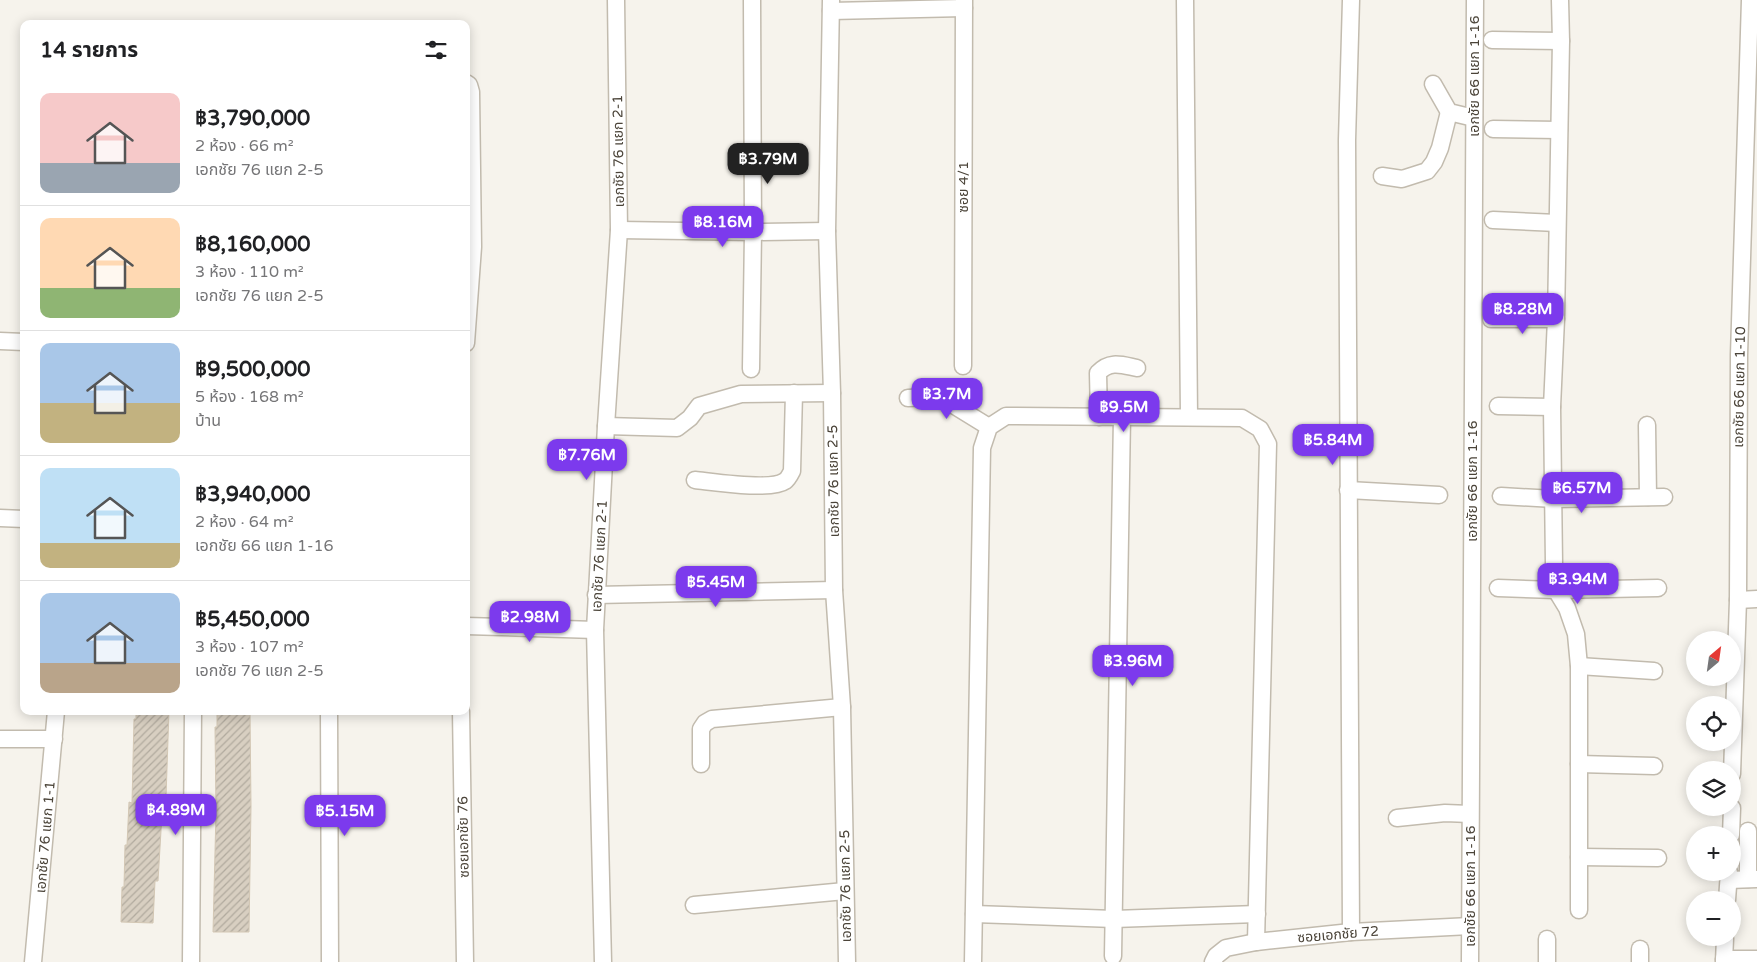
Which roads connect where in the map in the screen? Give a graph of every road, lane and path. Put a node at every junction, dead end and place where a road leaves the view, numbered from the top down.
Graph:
1 (616, 0) edge
2 (752, 0) edge
3 (1185, 0) edge
4 (1351, 0) edge
5 (1475, 0) edge
6 (1560, 0) edge
7 (1750, 0) edge
8 (964, 4) edge
9 (831, 5) edge
10 (1492, 40) dead end
11 (1561, 42) junction
12 (1433, 84) dead end
13 (470, 89) edge
14 (1449, 112) junction
15 (1474, 118) junction
16 (1492, 129) dead end
17 (1559, 130) junction
18 (1382, 176) dead end
19 (1494, 220) dead end
20 (1557, 223) junction
21 (619, 230) junction
22 (827, 231) junction
23 (753, 232) junction
24 (470, 288) edge
25 (1491, 319) dead end
26 (1556, 320) junction
27 (0, 341) edge
28 (20, 342) edge
29 (962, 366) dead end
30 (1138, 368) dead end
31 (751, 369) dead end
32 (832, 393) junction
33 (794, 394) junction
34 (908, 398) dead end
35 (1498, 406) dead end
36 (1552, 406) junction
37 (1098, 417) junction
38 (1122, 417) junction
39 (1189, 417) junction
40 (1647, 425) dead end
41 (606, 426) junction
42 (989, 427) junction
43 (695, 480) dead end
44 (1348, 490) junction
45 (1439, 495) dead end
46 (1500, 496) dead end
47 (1648, 497) junction
48 (1664, 497) dead end
49 (1554, 499) junction
50 (0, 518) edge
51 (20, 519) edge
52 (1498, 588) dead end
53 (1658, 588) dead end
54 (834, 590) junction
55 (1556, 590) junction
56 (596, 595) junction
57 (1757, 599) edge
58 (1738, 600) junction
59 (470, 626) edge
60 (595, 630) junction
61 (1579, 666) junction
62 (1654, 671) dead end
63 (842, 708) junction
64 (56, 715) edge
65 (194, 715) edge
66 (328, 715) edge
67 (461, 715) edge
68 (54, 739) junction
69 (0, 740) edge
70 (1732, 761) edge
71 (700, 764) dead end
72 (1579, 764) junction
73 (1654, 766) dead end
74 (1470, 814) junction
75 (1397, 818) dead end
76 (1748, 831) dead end
77 (1579, 857) junction
78 (1658, 858) dead end
79 (1752, 879) edge
80 (845, 891) junction
81 (694, 905) dead end
82 (1579, 910) dead end
83 (974, 914) junction
84 (1257, 914) junction
85 (1114, 919) junction
86 (1470, 926) junction
87 (1351, 932) junction
88 (1547, 938) dead end
89 (1256, 942) junction
90 (1725, 946) edge
91 (1113, 956) dead end
92 (1757, 959) edge
93 (1724, 961) edge
94 (33, 962) edge
95 (191, 962) edge
96 (330, 962) edge
97 (466, 962) edge
98 (603, 962) edge
99 (847, 962) edge
100 (973, 962) edge
101 (1213, 962) edge
102 (1470, 962) edge
103 (1547, 962) edge

1 - 21 street, เอกชัย 76 แยก 2-1
2 - 23 street
3 - 39 street
4 - 44 street
5 - 15 street, เอกชัย 66 แยก 1-16
6 - 11 street
7 - 58 street, เอกชัย 66 แยก 1-10
8 - 9 street, ซอย 4/1
8 - 29 street, ซอย 4/1
9 - 22 street, เอกชัย 76 แยก 2-5
10 - 11 street
11 - 17 street
12 - 14 street
13 - 24 street
14 - 15 street
14 - 18 street
15 - 74 street, เอกชัย 66 แยก 1-16
16 - 17 street
17 - 20 street
19 - 20 street
20 - 26 street
21 - 23 street
21 - 41 street, เอกชัย 76 แยก 2-1
22 - 23 street
22 - 32 street, เอกชัย 76 แยก 2-5
23 - 31 street
25 - 26 street
26 - 36 street
27 - 28 street
30 - 37 street
32 - 33 street
32 - 54 street, เอกชัย 76 แยก 2-5
33 - 41 street
33 - 43 street
34 - 42 street
35 - 36 street
36 - 49 street
37 - 38 street
37 - 42 street
38 - 39 street
38 - 85 street
39 - 84 street
40 - 47 street
41 - 56 street, เอกชัย 76 แยก 2-1
42 - 83 street
44 - 45 street
44 - 87 street
46 - 49 street
47 - 48 street
47 - 49 street
49 - 55 street
50 - 51 street
52 - 55 street
53 - 55 street
54 - 56 street
54 - 63 street, เอกชัย 76 แยก 2-5
55 - 61 street
56 - 60 street, เอกชัย 76 แยก 2-1
57 - 58 street
58 - 70 street, เอกชัย 66 แยก 1-10
59 - 60 street
60 - 98 street, เอกชัย 76 แยก 2-1
61 - 62 street
61 - 72 street
63 - 71 street
63 - 80 street, เอกชัย 76 แยก 2-5
64 - 68 street, เอกชัย 76 แยก 1-1
65 - 95 street
66 - 96 street
67 - 97 street, ซอยเอกชัย 76
68 - 69 street
68 - 94 street, เอกชัย 76 แยก 1-1
72 - 73 street
72 - 77 street
74 - 75 street
74 - 86 street, เอกชัย 66 แยก 1-16
76 - 79 street
77 - 78 street
77 - 82 street
80 - 81 street
80 - 99 street, เอกชัย 76 แยก 2-5
83 - 85 street
83 - 100 street
84 - 85 street
84 - 89 street
85 - 91 street
86 - 87 street, ซอยเอกชัย 72
86 - 102 street, เอกชัย 66 แยก 1-16
87 - 89 street, ซอยเอกชัย 72
88 - 103 street
89 - 101 street, ซอยเอกชัย 72
90 - 93 street
92 - 93 street

